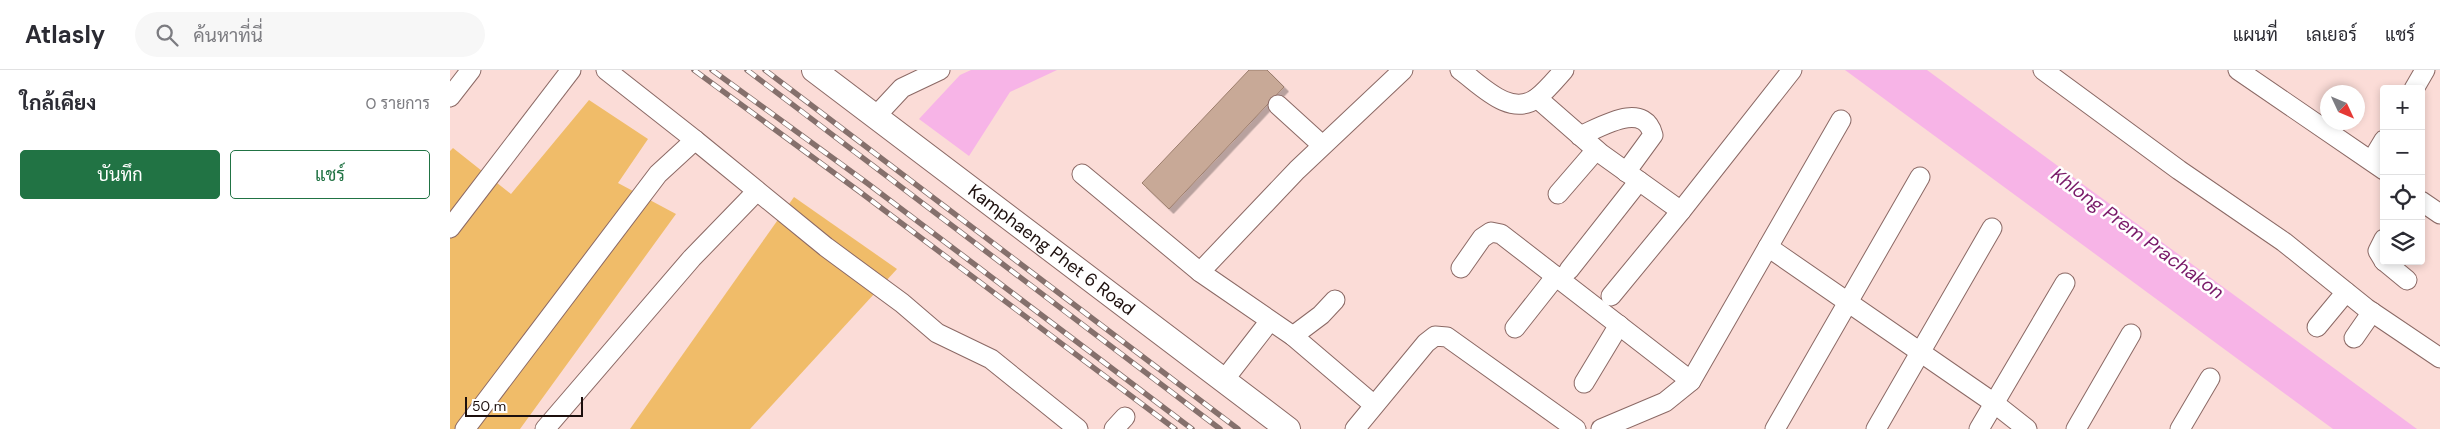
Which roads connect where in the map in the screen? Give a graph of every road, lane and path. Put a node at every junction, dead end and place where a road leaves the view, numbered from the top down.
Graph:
1 (471, 70) edge
2 (571, 70) edge
3 (606, 70) edge
4 (814, 70) edge
5 (940, 70) edge
6 (1403, 70) edge
7 (1460, 70) edge
8 (1564, 70) edge
9 (1792, 70) edge
10 (2043, 70) edge
11 (2238, 70) edge
12 (2425, 70) edge
13 (2259, 77) edge
14 (2416, 85) edge
15 (450, 97) edge
16 (1537, 98) junction
17 (1278, 105) dead end
18 (875, 117) junction
19 (1841, 120) dead end
20 (1580, 136) junction
21 (695, 140) junction
22 (1322, 145) junction
23 (1596, 150) junction
24 (2378, 165) edge
25 (1082, 174) dead end
26 (1633, 176) junction
27 (1920, 177) dead end
28 (758, 191) junction
29 (1558, 194) dead end
30 (2425, 204) edge
31 (1682, 211) junction
32 (2440, 214) edge
33 (450, 228) edge
34 (1992, 228) dead end
35 (1768, 247) junction
36 (2389, 265) edge
37 (1461, 268) dead end
38 (1200, 272) junction
39 (1562, 273) junction
40 (2407, 280) dead end
41 (2065, 283) dead end
42 (2346, 292) junction
43 (1611, 296) dead end
44 (1335, 300) dead end
45 (1848, 303) junction
46 (2372, 312) junction
47 (1269, 322) junction
48 (1619, 325) junction
49 (2317, 327) dead end
50 (1515, 328) dead end
51 (2131, 334) dead end
52 (1292, 336) junction
53 (2354, 338) dead end
54 (1920, 352) junction
55 (2440, 358) edge
56 (2210, 378) dead end
57 (1224, 380) junction
58 (1691, 381) junction
59 (1584, 383) dead end
60 (1994, 404) junction
61 (1374, 406) junction
62 (465, 429) edge
63 (545, 429) edge
64 (1078, 429) edge
65 (1288, 429) edge
66 (1355, 429) edge
67 (1576, 429) edge
68 (1601, 429) edge
69 (1775, 429) edge
70 (1876, 429) edge
71 (1979, 429) edge
72 (2027, 429) edge
73 (2076, 429) edge
74 (2180, 429) edge

1 - 15 street
2 - 33 street
3 - 21 street
4 - 18 main road, Kamphaeng Phet 6 Road
5 - 18 street
6 - 22 street
7 - 16 street
8 - 16 street
9 - 31 street
10 - 42 street
11 - 13 street
12 - 14 street
13 - 24 street
16 - 20 street
17 - 22 street
18 - 57 main road, Kamphaeng Phet 6 Road
19 - 35 street
20 - 23 street
20 - 26 street
21 - 28 street
21 - 62 street
22 - 38 street
23 - 26 street
23 - 29 street
25 - 38 street
26 - 31 street
26 - 39 street
27 - 45 street
28 - 63 street
28 - 64 street
30 - 32 street
31 - 43 street
34 - 54 street
35 - 45 street
35 - 58 street
36 - 40 street
37 - 39 street
38 - 47 street
39 - 48 street
39 - 50 street
41 - 60 street
42 - 46 street
42 - 49 street
44 - 52 street
45 - 54 street
45 - 69 street
46 - 53 street
46 - 55 street
47 - 52 street
47 - 57 street
48 - 58 street
48 - 59 street
51 - 73 street
52 - 61 street
54 - 60 street
54 - 70 street
56 - 74 street
57 - 65 main road, Kamphaeng Phet 6 Road
58 - 68 street
60 - 71 street
60 - 72 street
61 - 66 street
61 - 67 street

